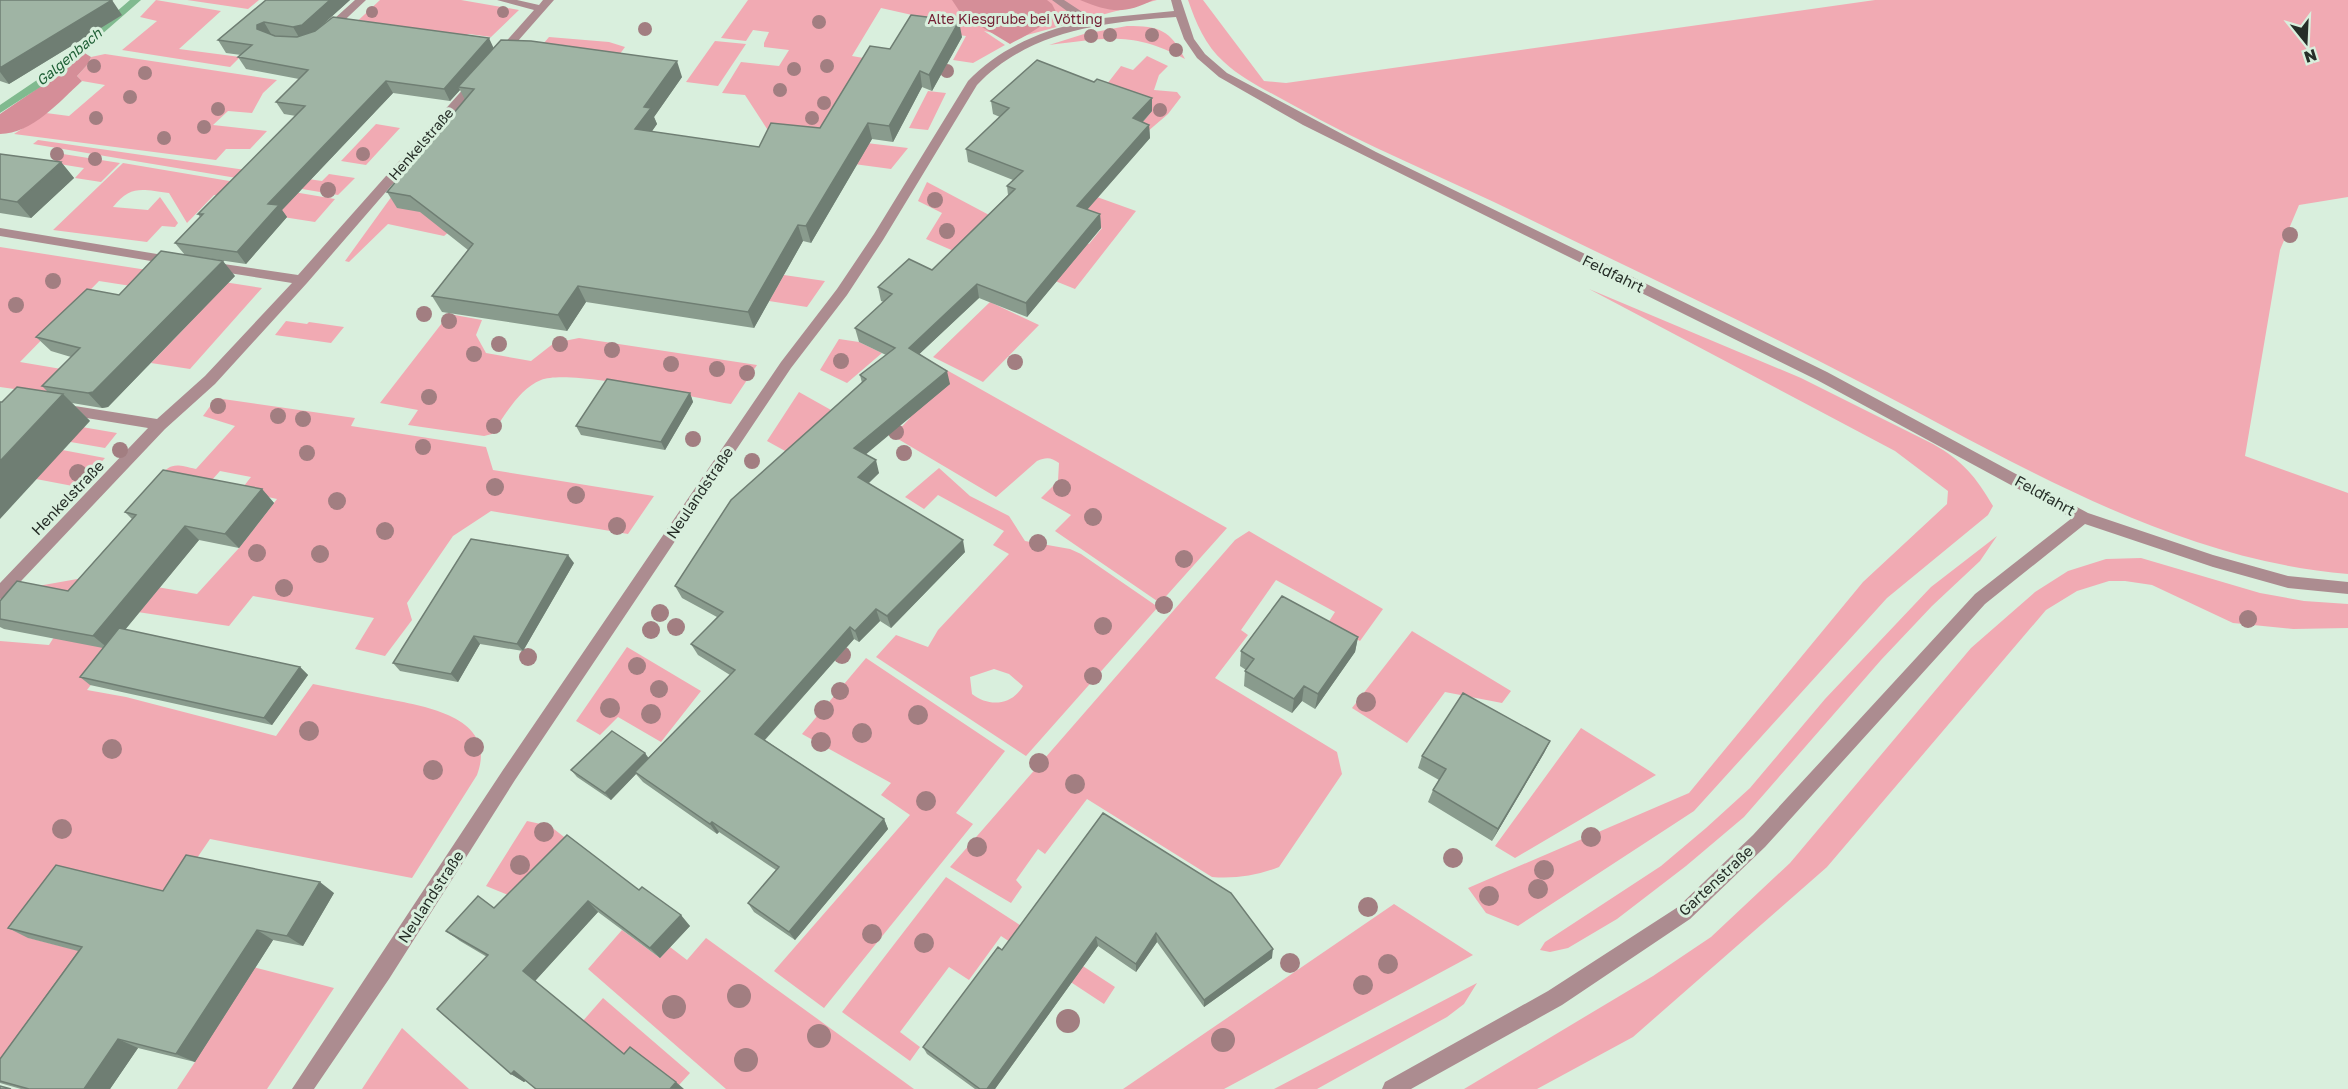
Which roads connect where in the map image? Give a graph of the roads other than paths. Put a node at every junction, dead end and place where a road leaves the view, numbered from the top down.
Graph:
1 (361, 0) edge
2 (502, 0) edge
3 (1057, 0) edge
4 (545, 4) edge
5 (1178, 7) edge
6 (1091, 23) junction
7 (318, 38) edge
8 (504, 50) junction
9 (523, 52) edge
10 (0, 232) edge
11 (302, 280) junction
12 (46, 406) edge
13 (160, 425) junction
14 (2083, 517) junction
15 (2348, 588) edge
16 (0, 593) edge
17 (1980, 599) joint
18 (302, 1089) edge
19 (1392, 1089) edge

1 - 7 street
2 - 4 street, Henkelstraße
3 - 6 street
4 - 8 street, Henkelstraße
5 - 6 street, Neulandstraße
5 - 14 street, Feldfahrt
6 - 18 street, Neulandstraße
8 - 9 street
8 - 11 street, Henkelstraße
10 - 11 street
11 - 13 street, Henkelstraße
12 - 13 street
13 - 16 street, Henkelstraße
14 - 15 street, Feldfahrt
14 - 17 street, Feldfahrt
17 - 19 street, Gartenstraße

